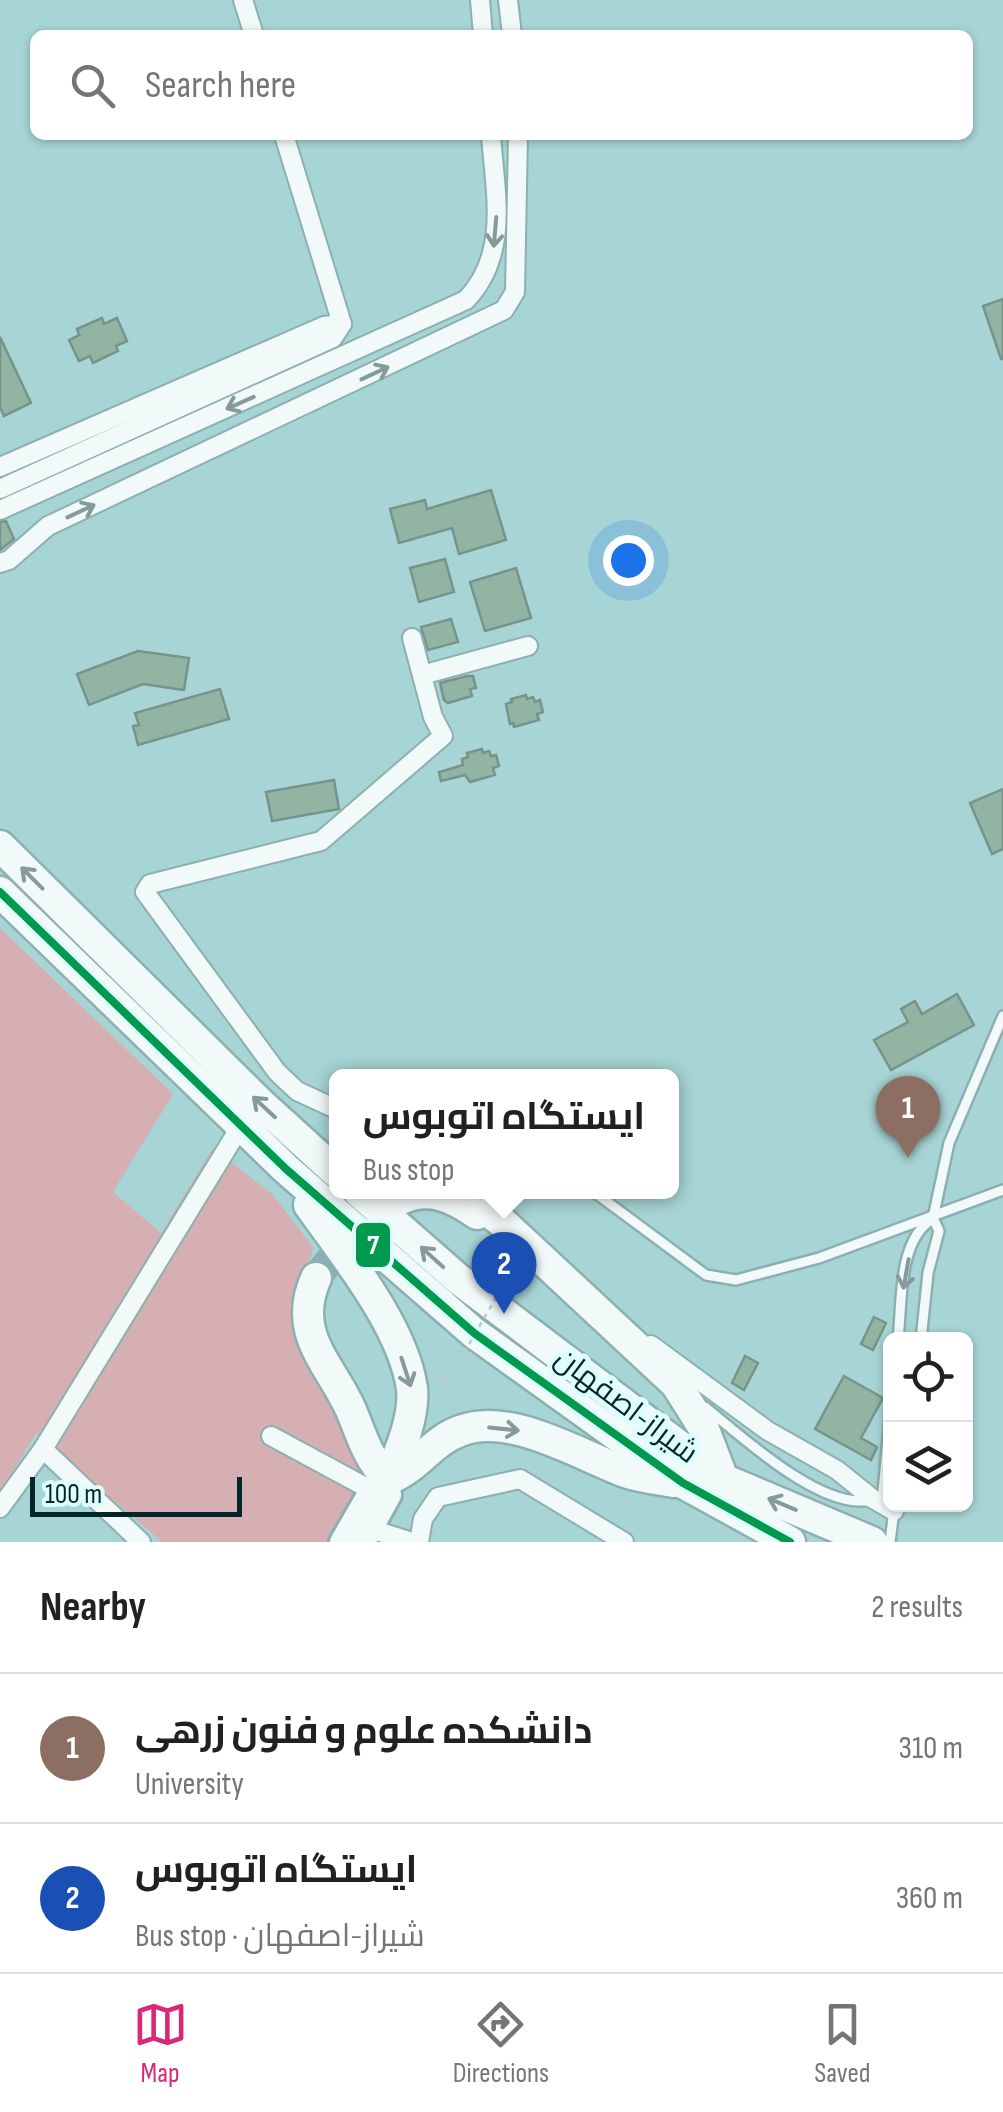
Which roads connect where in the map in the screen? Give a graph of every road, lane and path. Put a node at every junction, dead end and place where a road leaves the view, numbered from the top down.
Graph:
1 (243, 0) edge
2 (480, 0) edge
3 (508, 0) edge
4 (252, 30) edge
5 (483, 30) edge
6 (511, 30) edge
7 (286, 140) edge
8 (491, 140) edge
9 (518, 140) edge
10 (342, 324) junction
11 (0, 466) edge
12 (0, 489) edge
13 (0, 510) edge
14 (0, 563) edge
15 (412, 638) dead end
16 (528, 646) dead end
17 (422, 676) junction
18 (0, 846) edge
19 (0, 892) edge
20 (1003, 1016) edge
21 (329, 1106) edge
22 (242, 1124) junction
23 (329, 1166) edge
24 (286, 1169) junction
25 (1003, 1190) edge
26 (367, 1199) edge
27 (452, 1199) edge
28 (472, 1199) edge
29 (483, 1199) edge
30 (603, 1199) edge
31 (934, 1218) junction
32 (320, 1283) tunnel mouth
33 (504, 1284) dead end
34 (899, 1332) edge
35 (922, 1332) edge
36 (454, 1370) dead end
37 (445, 1382) dead end
38 (676, 1384) junction
39 (642, 1418) junction
40 (482, 1426) junction
41 (271, 1436) dead end
42 (42, 1449) junction
43 (723, 1479) junction
44 (683, 1483) junction
45 (380, 1484) junction
46 (873, 1499) junction
47 (883, 1503) edge
48 (0, 1508) edge
49 (895, 1512) edge
50 (367, 1536) edge
51 (141, 1542) edge
52 (340, 1542) edge
53 (416, 1542) edge
54 (624, 1542) edge
55 (790, 1542) edge
56 (872, 1542) edge
57 (890, 1542) edge

1 - 4 street
2 - 5 street
3 - 6 street
7 - 10 street
8 -> 13 street
14 -> 9 street
10 - 11 street
10 - 12 street
15 - 17 street
16 - 17 street
17 - 21 street
23 -> 18 highway
19 - 22 highway
20 - 31 lane
22 - 24 highway
22 - 42 street
24 - 44 highway
24 -> 45 highway
25 - 31 lane
39 -> 26 highway, شیراز-اصفهان
27 - 39 highway
28 - 38 highway
29 - 46 street
30 - 31 lane
31 -> 34 lane
31 - 35 lane
32 - 45 highway
33 - 36 path, bridge
37 - 40 path
38 - 43 highway
38 - 46 lane
39 - 43 highway, شیراز-اصفهان
40 -> 44 highway
40 - 45 highway
41 - 45 street
42 - 48 street
42 - 51 street
56 -> 43 highway, شیراز-اصفهان
44 - 55 highway
45 - 50 street
45 - 52 street
46 - 47 street
49 - 57 lane
50 - 53 street
53 - 54 street

